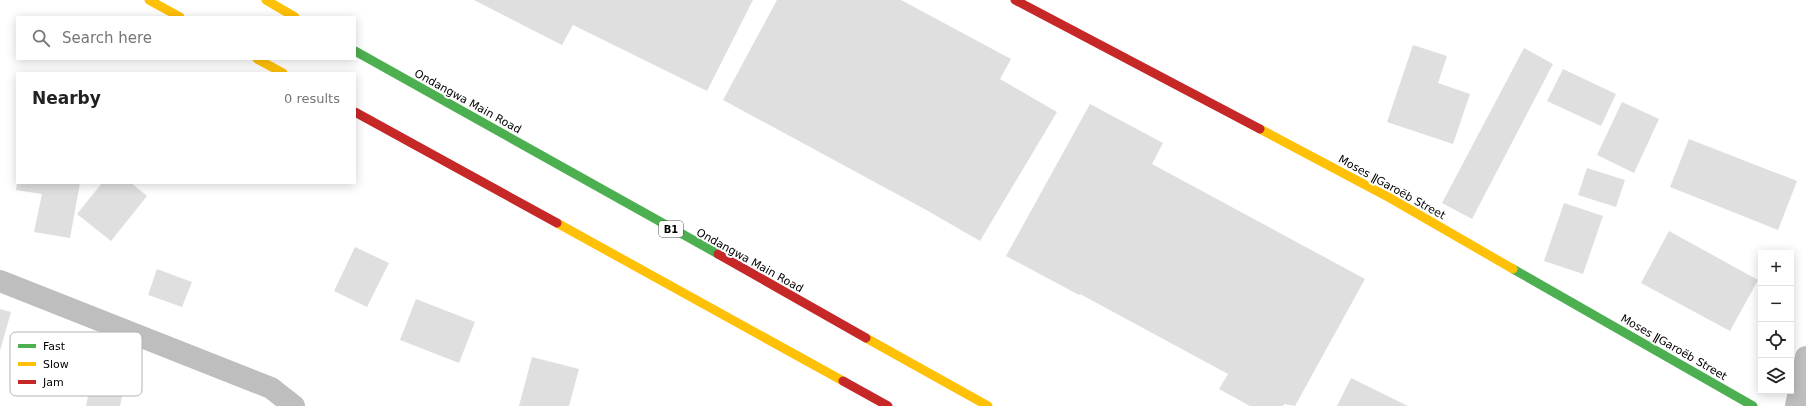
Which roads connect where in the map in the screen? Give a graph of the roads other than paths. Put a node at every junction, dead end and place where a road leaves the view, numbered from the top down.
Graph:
1 (149, 0) edge
2 (266, 0) edge
3 (1015, 0) edge
4 (178, 16) edge
5 (294, 16) edge
6 (356, 52) edge
7 (259, 60) edge
8 (281, 72) edge
9 (356, 113) edge
10 (0, 281) edge
11 (130, 332) edge
12 (142, 337) edge
13 (1806, 357) edge
14 (294, 406) edge
15 (888, 406) edge
16 (988, 406) edge
17 (1753, 406) edge
18 (1796, 406) edge

1 - 4 main road
2 - 5 main road
3 - 17 main road, Moses ǁGaroëb Street
6 - 16 main road, Ondangwa Main Road / B1
7 - 8 main road
9 - 15 main road
10 - 11 street
12 - 14 street
13 - 18 street

